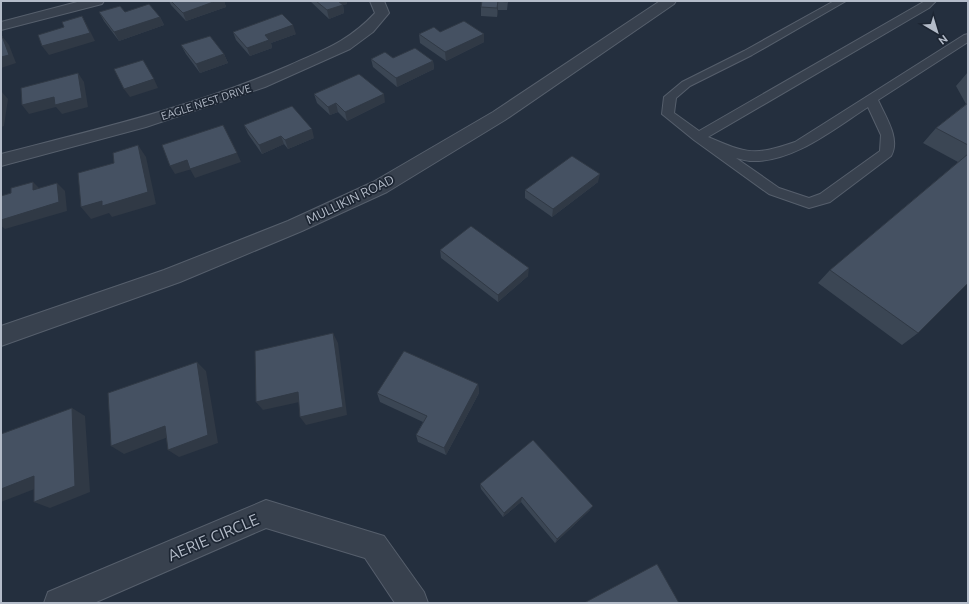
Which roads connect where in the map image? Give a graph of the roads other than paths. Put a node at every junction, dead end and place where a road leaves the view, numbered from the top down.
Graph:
1 (97, 1) edge
2 (377, 1) edge
3 (668, 1) edge
4 (841, 1) edge
5 (931, 1) edge
6 (1, 26) edge
7 (968, 37) edge
8 (871, 99) junction
9 (698, 137) junction
10 (1, 160) edge
11 (1, 336) edge
12 (59, 603) edge
13 (413, 603) edge

1 - 6 street
2 - 10 street, EAGLE NEST DRIVE
3 - 11 street, MULLIKIN ROAD
4 - 9 lane
5 - 9 lane
7 - 8 lane
8 - 9 lane
8 - 9 lane
12 - 13 street, AERIE CIRCLE

